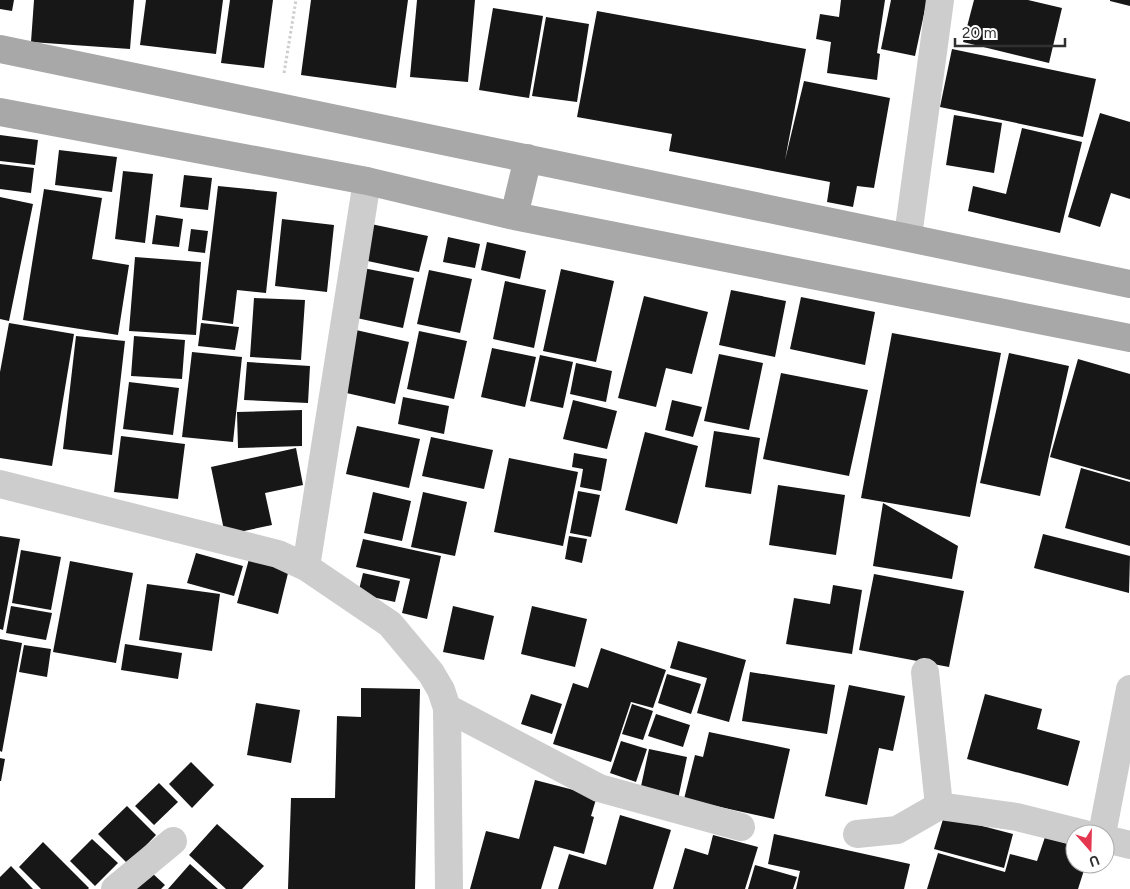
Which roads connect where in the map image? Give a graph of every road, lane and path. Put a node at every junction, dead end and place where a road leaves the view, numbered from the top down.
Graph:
1 (296, 0) edge
2 (940, 0) edge
3 (0, 49) edge
4 (279, 106) junction
5 (0, 112) edge
6 (528, 158) junction
7 (367, 181) junction
8 (514, 216) junction
9 (908, 236) junction
10 (1130, 284) edge
11 (1130, 338) edge
12 (0, 484) edge
13 (306, 567) junction
14 (925, 672) dead end
15 (1130, 689) edge
16 (448, 708) junction
17 (939, 806) junction
18 (1104, 824) edge
19 (740, 827) dead end
20 (1065, 829) edge
21 (857, 834) dead end
22 (173, 840) dead end
23 (1115, 841) edge
24 (1130, 845) edge
25 (115, 889) edge
26 (449, 889) edge

1 - 4 path
2 - 9 street
3 - 4 main road
4 - 6 main road
5 - 7 main road
6 - 8 main road
6 - 9 main road
7 - 8 main road
7 - 13 street
8 - 11 main road
9 - 10 main road
12 - 13 street
13 - 16 street
14 - 17 street
15 - 18 street
16 - 19 street
16 - 26 street
17 - 20 street
17 - 21 street
22 - 25 street
23 - 24 street

